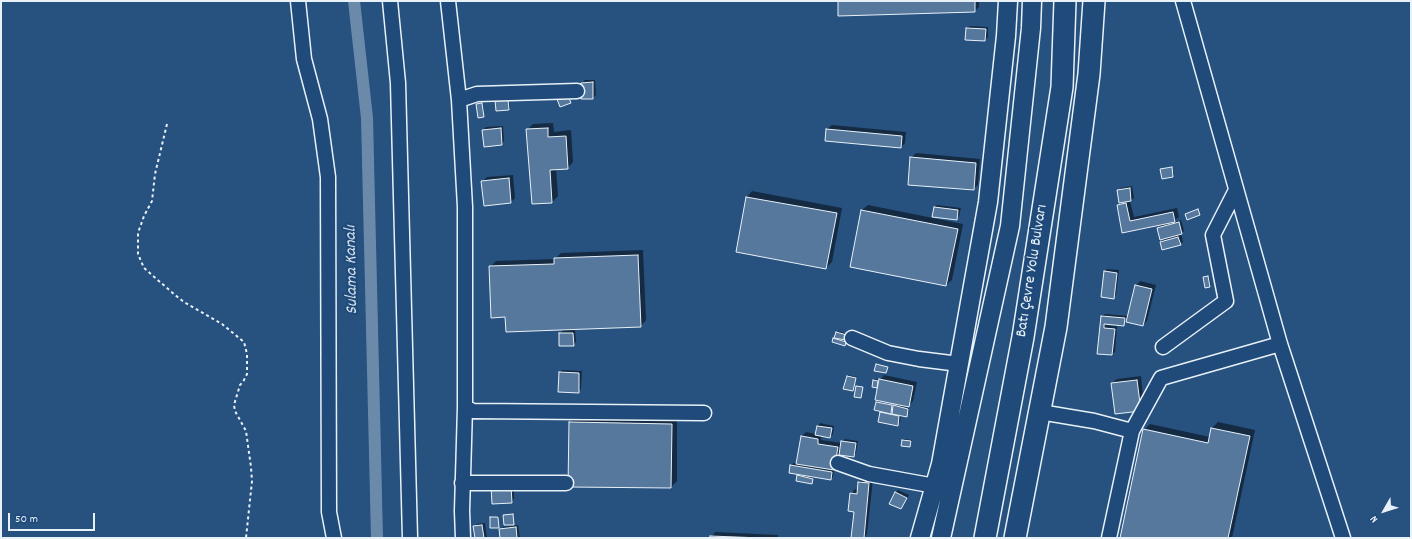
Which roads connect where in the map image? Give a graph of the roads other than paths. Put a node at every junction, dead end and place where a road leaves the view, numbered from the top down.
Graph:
1 (298, 1) edge
2 (390, 1) edge
3 (448, 1) edge
4 (1008, 1) edge
5 (1032, 1) edge
6 (1065, 1) edge
7 (1094, 1) edge
8 (1182, 1) edge
9 (577, 91) dead end
10 (459, 100) junction
11 (1236, 190) junction
12 (852, 338) dead end
13 (1280, 344) junction
14 (1163, 347) dead end
15 (959, 364) junction
16 (465, 407) junction
17 (1040, 412) junction
18 (704, 413) dead end
19 (1132, 432) junction
20 (838, 463) dead end
21 (462, 483) junction
22 (566, 483) dead end
23 (935, 486) junction
24 (334, 538) edge
25 (410, 538) edge
26 (463, 538) edge
27 (920, 538) edge
28 (941, 538) edge
29 (985, 538) edge
30 (1015, 538) edge
31 (1109, 538) edge
32 (1343, 538) edge

1 - 24 street
2 - 25 street
3 - 10 street
4 - 15 main road
5 - 28 main road
6 - 29 highway, Batı Çevre Yolu Bulvarı
7 - 17 highway, Batı Çevre Yolu Bulvarı
8 - 11 street
9 - 10 street
10 - 16 street
11 - 13 street
11 - 14 street
12 - 15 street
13 - 19 street
13 - 32 street
15 - 23 main road
16 - 18 street
16 - 21 street
17 - 19 street
17 - 30 highway, Batı Çevre Yolu Bulvarı
19 - 31 street
20 - 23 street
21 - 22 street
21 - 26 street
23 - 27 main road

